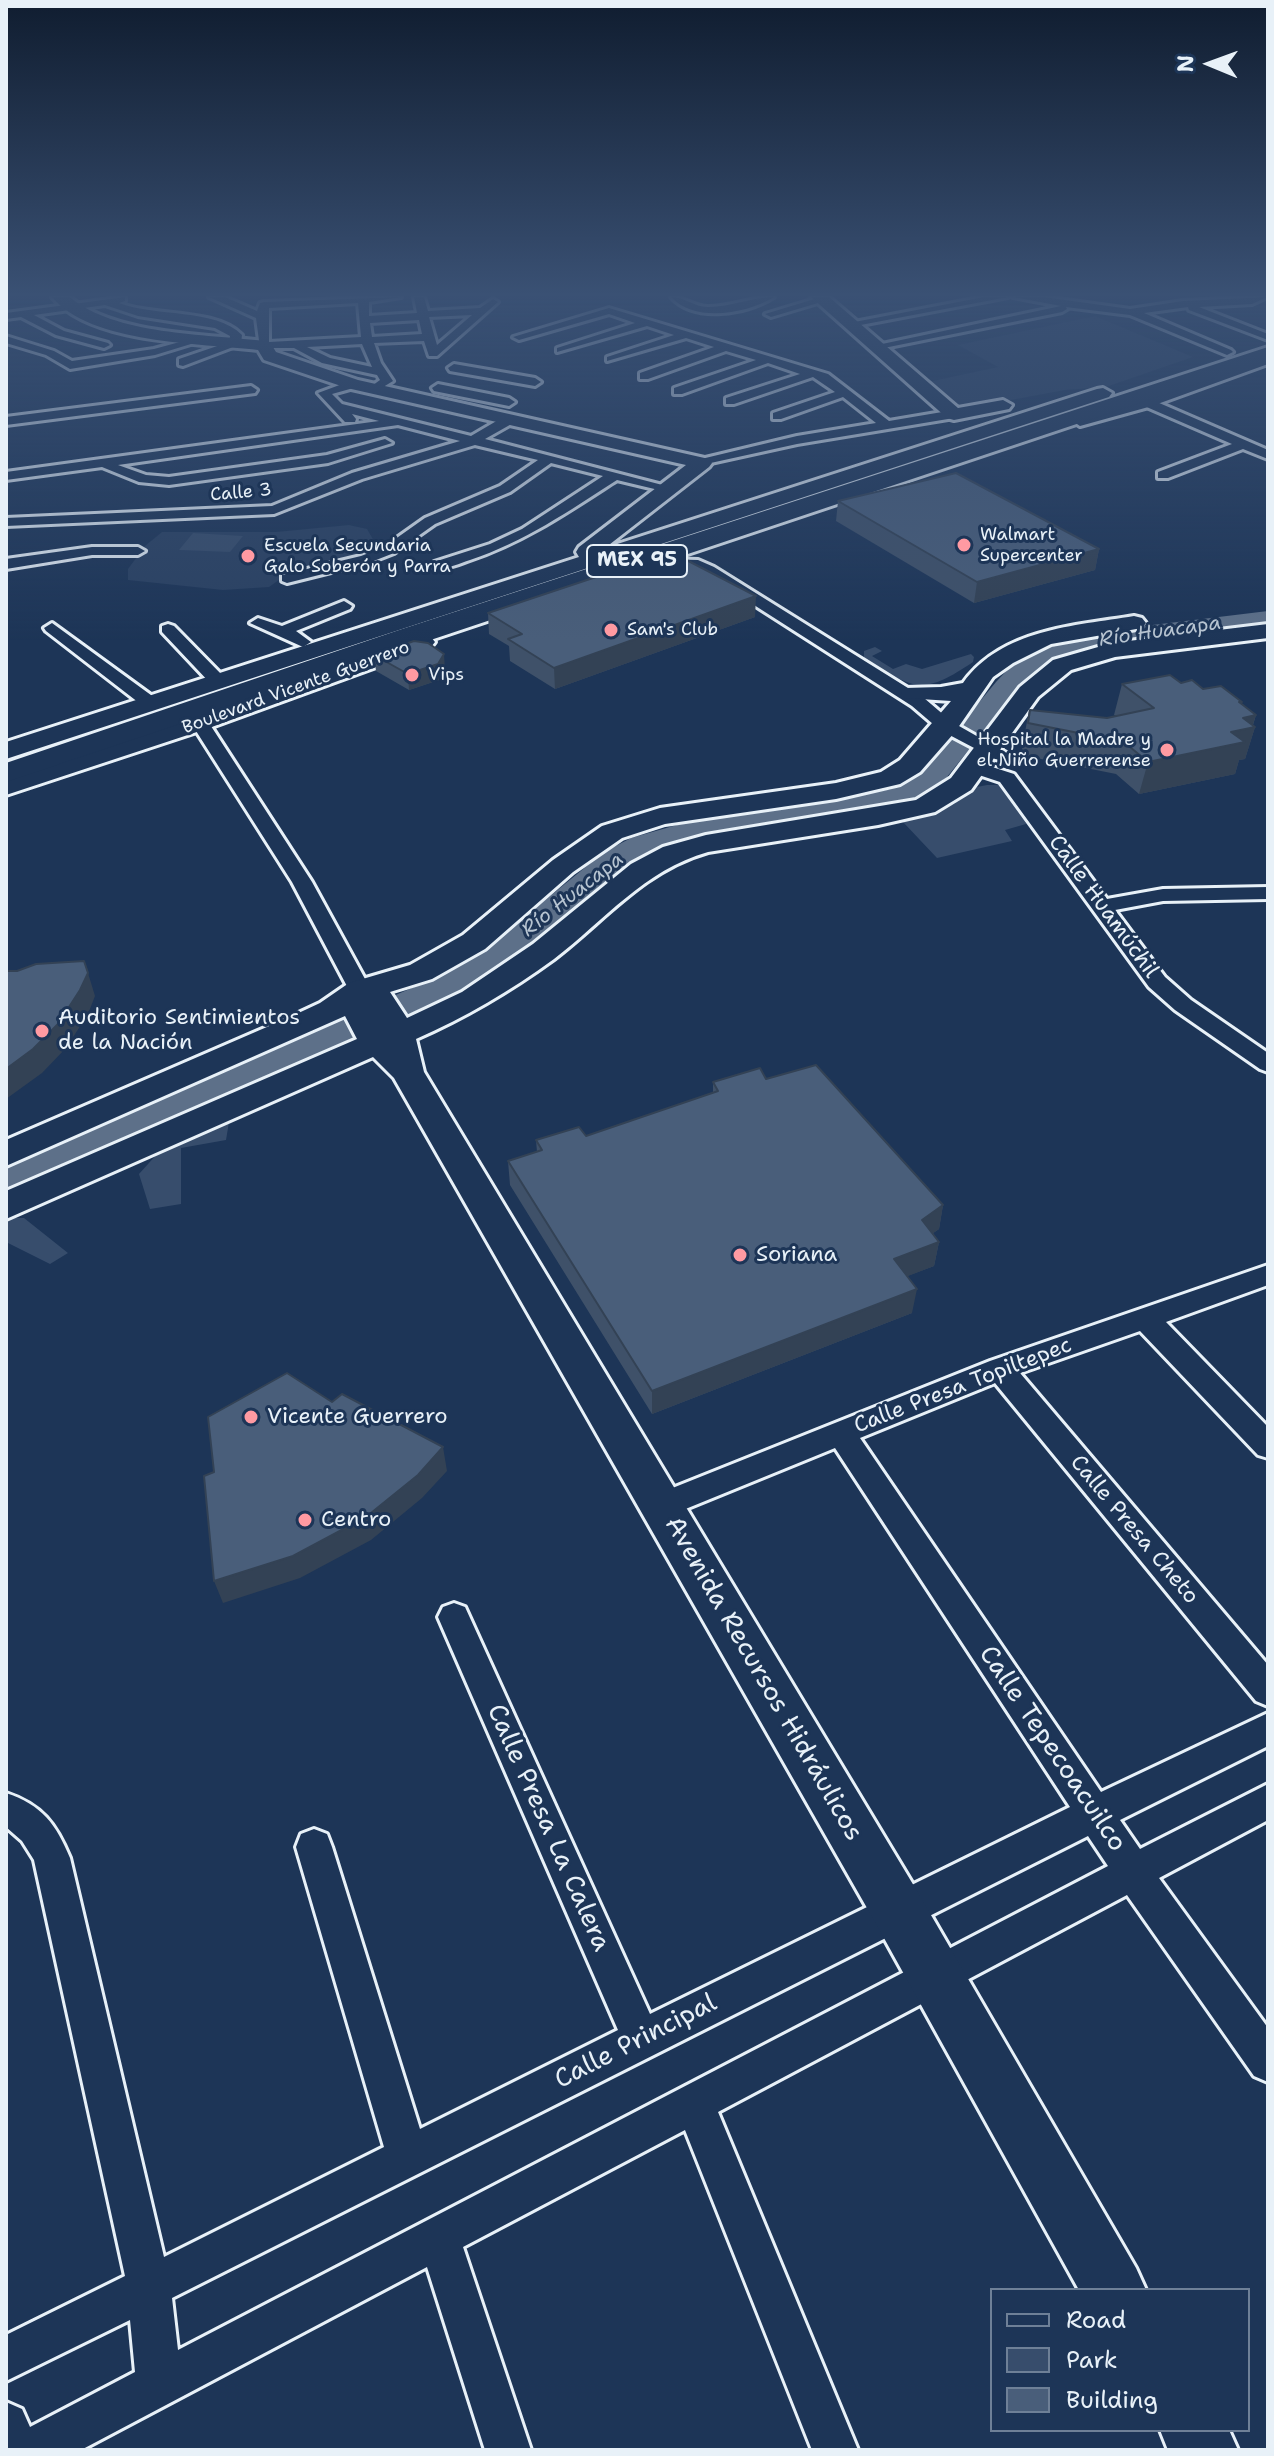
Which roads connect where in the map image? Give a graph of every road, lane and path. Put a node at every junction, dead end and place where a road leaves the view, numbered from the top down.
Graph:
1 (80, 412) edge
2 (343, 412) edge
3 (357, 412) edge
4 (504, 412) joint
5 (790, 412) edge
6 (870, 412) edge
7 (951, 412) edge
8 (981, 412) edge
9 (1051, 412) edge
10 (1056, 412) edge
11 (1058, 412) edge
12 (1072, 412) edge
13 (1085, 412) edge
14 (1165, 412) edge
15 (954, 414) junction
16 (777, 416) dead end
17 (6, 421) edge
18 (397, 422) junction
19 (886, 425) junction
20 (358, 427) junction
21 (1020, 428) junction
22 (470, 442) junction
23 (385, 443) dead end
24 (1244, 444) junction
25 (1268, 455) edge
26 (548, 459) junction
27 (702, 463) junction
28 (104, 464) junction
29 (615, 475) junction
30 (1163, 475) dead end
31 (6, 476) edge
32 (667, 488) junction
33 (6, 522) edge
34 (138, 551) dead end
35 (694, 551) junction
36 (8, 564) edge
37 (439, 565) dead end
38 (656, 565) junction
39 (287, 578) dead end
40 (576, 591) junction
41 (521, 600) junction
42 (344, 606) dead end
43 (1164, 619) dead end
44 (258, 623) dead end
45 (52, 628) dead end
46 (168, 629) dead end
47 (1268, 631) edge
48 (293, 636) junction
49 (269, 663) junction
50 (217, 680) junction
51 (973, 689) junction
52 (916, 698) junction
53 (149, 702) junction
54 (950, 721) junction
55 (200, 723) junction
56 (84, 744) junction
57 (925, 750) junction
58 (6, 751) edge
59 (996, 751) junction
60 (6, 762) edge
61 (6, 773) edge
62 (6, 787) edge
63 (1268, 893) edge
64 (1104, 906) junction
65 (355, 995) junction
66 (397, 1039) junction
67 (1268, 1064) edge
68 (6, 1154) edge
69 (6, 1206) edge
70 (1268, 1275) edge
71 (1146, 1319) junction
72 (1000, 1369) junction
73 (841, 1433) junction
74 (1268, 1446) edge
75 (661, 1506) junction
76 (454, 1617) dead end
77 (1268, 1690) edge
78 (1268, 1729) edge
79 (1268, 1801) edge
80 (6, 1810) edge
81 (1097, 1814) junction
82 (314, 1847) dead end
83 (1134, 1873) junction
84 (898, 1910) junction
85 (937, 1978) junction
86 (642, 2040) junction
87 (1268, 2062) edge
88 (695, 2105) junction
89 (408, 2157) junction
90 (439, 2239) junction
91 (149, 2287) junction
92 (1113, 2288) edge
93 (6, 2359) edge
94 (159, 2385) junction
95 (6, 2425) edge
96 (1194, 2432) edge
97 (17, 2450) edge
98 (34, 2450) edge
99 (508, 2450) edge
100 (835, 2450) edge
101 (1204, 2450) edge

1 - 17 street
2 - 20 street
3 - 18 street
4 - 22 street, Calle 3
4 - 27 main road
5 - 16 street
6 - 19 street
7 - 15 main road
8 - 15 main road
9 - 49 main road, Boulevard Vicente Guerrero
10 - 35 main road, Boulevard Vicente Guerrero
11 - 21 highway
12 - 21 highway, Boulevard Vicente Guerrero / MEX 95
13 - 41 highway, Boulevard Vicente Guerrero / MEX 95
14 - 24 street
15 - 19 street
18 - 20 street
18 - 22 street
19 - 27 street
20 - 28 street
21 - 56 highway, Boulevard Vicente Guerrero / MEX 95
22 - 26 street
22 - 33 street, Calle 3
23 - 28 street
24 - 25 street
24 - 30 street
26 - 29 street
26 - 39 street
27 - 32 main road
28 - 31 street
29 - 32 street
29 - 37 street
32 - 48 main road
34 - 36 street
35 - 38 main road, Boulevard Vicente Guerrero
35 - 52 street, Calle Huamúchil
38 - 40 main road, Boulevard Vicente Guerrero
38 - 52 street, Calle Huamúchil
40 - 41 highway
40 - 55 main road, Boulevard Vicente Guerrero
41 - 56 highway, Boulevard Vicente Guerrero / MEX 95
42 - 48 street
43 - 51 main road
44 - 48 street
45 - 53 street
46 - 50 street
47 - 59 main road
48 - 49 main road
49 - 50 main road, Boulevard Vicente Guerrero
50 - 53 main road, Boulevard Vicente Guerrero
51 - 52 main road
51 - 54 main road
52 - 54 street, Calle Huamúchil
52 - 57 main road
53 - 58 main road, Boulevard Vicente Guerrero
54 - 57 main road
54 - 59 street, Calle Huamúchil
55 - 56 highway
55 - 62 main road, Boulevard Vicente Guerrero
55 - 65 street, Avenida Recursos Hidráulicos
56 - 60 highway
56 - 61 highway, Boulevard Vicente Guerrero / MEX 95
57 - 65 main road
59 - 64 street, Calle Huamúchil
59 - 66 main road
63 - 64 street
64 - 67 street, Calle Huamúchil
65 - 66 main road, Avenida Recursos Hidráulicos
65 - 68 main road
66 - 69 main road
66 - 75 main road, Avenida Recursos Hidráulicos
70 - 71 street, Calle Presa Topiltepec
71 - 72 street, Calle Presa Topiltepec
71 - 74 street
72 - 73 street, Calle Presa Topiltepec
72 - 77 street, Calle Presa Cheto
73 - 75 street, Calle Presa Topiltepec
73 - 81 street, Calle Tepecoacuilco
75 - 84 main road, Avenida Recursos Hidráulicos
76 - 86 street, Calle Presa La Calera
78 - 81 street, Calle Principal
79 - 83 street
80 - 91 street
81 - 83 street, Calle Tepecoacuilco
81 - 84 street, Calle Principal
82 - 89 street
83 - 85 street
83 - 87 street, Calle Tepecoacuilco
84 - 85 main road, Avenida Recursos Hidráulicos
84 - 86 street, Calle Principal
85 - 88 street
85 - 92 main road, Avenida Recursos Hidráulicos
86 - 89 street, Calle Principal
88 - 90 street
88 - 100 street
89 - 91 street, Calle Principal
90 - 94 street
90 - 99 street
91 - 93 street, Calle Principal
91 - 94 street
94 - 98 street
95 - 97 street
96 - 101 main road

